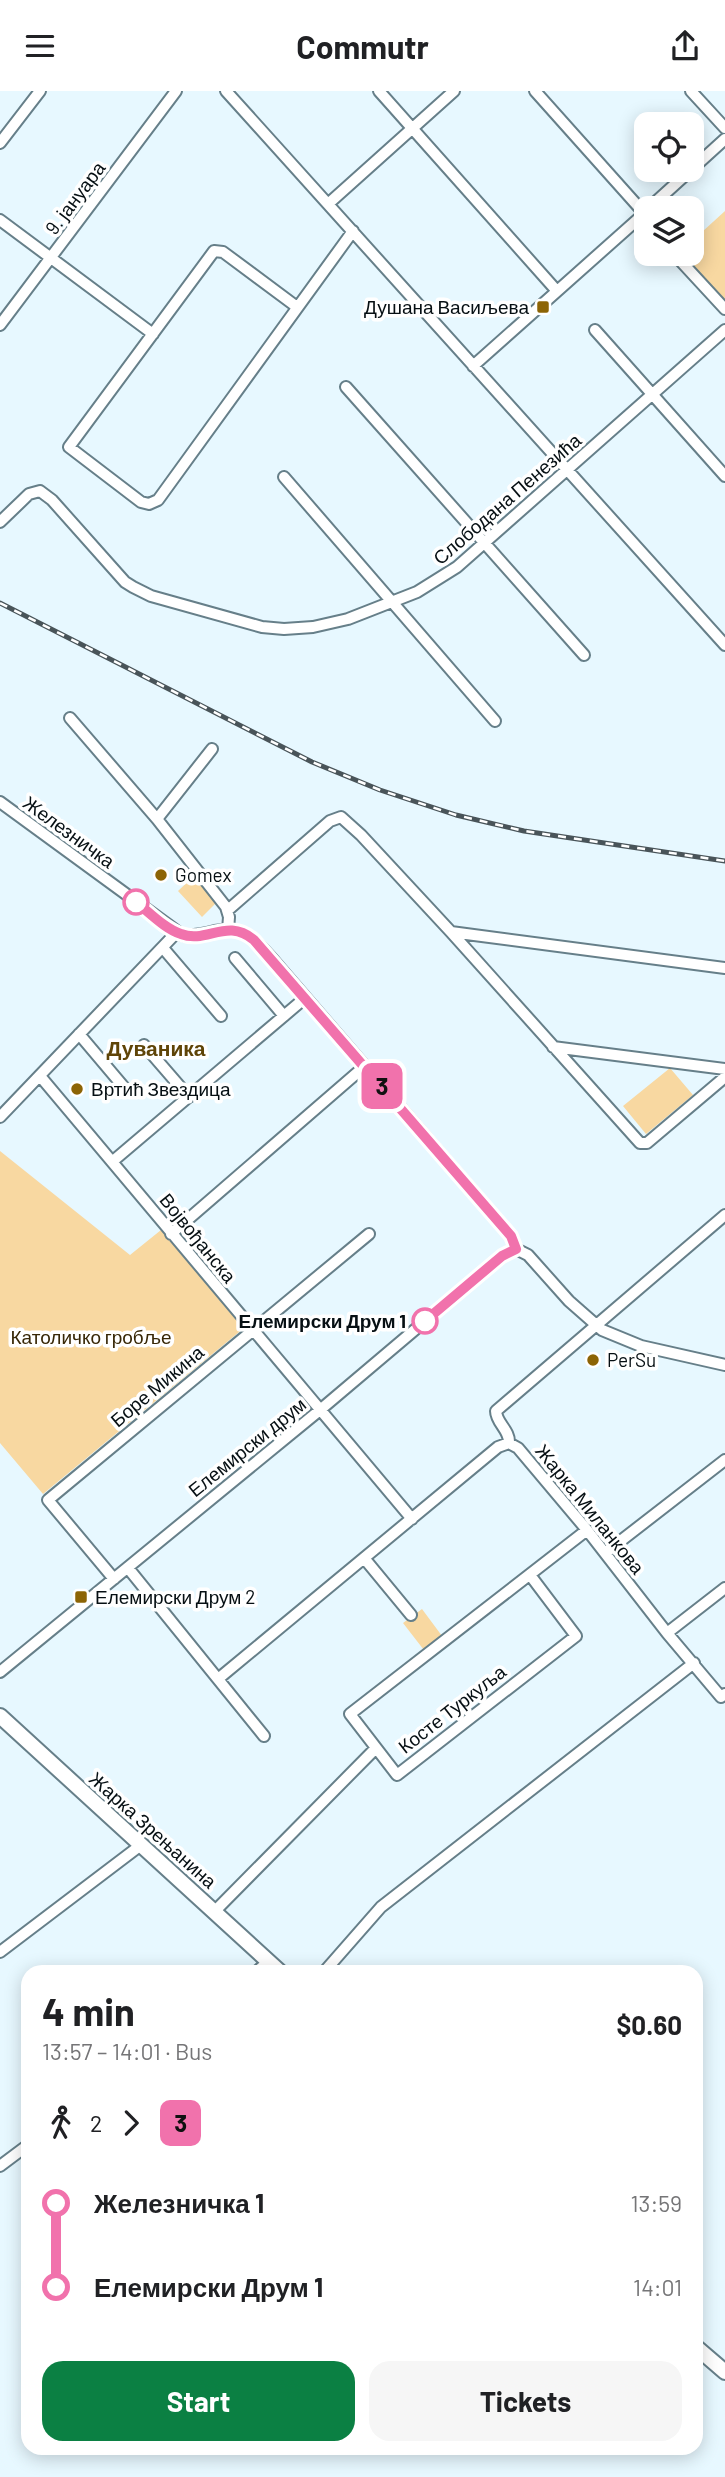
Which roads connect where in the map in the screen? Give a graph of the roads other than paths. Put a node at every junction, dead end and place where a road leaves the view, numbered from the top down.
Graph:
1 (40, 91) edge
2 (176, 91) edge
3 (226, 91) edge
4 (379, 91) edge
5 (454, 91) edge
6 (536, 91) edge
7 (691, 91) edge
8 (413, 128) junction
9 (725, 128) edge
10 (725, 139) edge
11 (0, 143) edge
12 (662, 196) edge
13 (634, 198) edge
14 (328, 204) junction
15 (0, 220) edge
16 (634, 222) edge
17 (353, 231) junction
18 (52, 258) junction
19 (685, 266) edge
20 (556, 291) junction
21 (298, 307) junction
22 (725, 309) edge
23 (0, 325) edge
24 (595, 330) dead end
25 (725, 330) edge
26 (153, 334) junction
27 (473, 366) junction
28 (346, 387) dead end
29 (653, 395) junction
30 (567, 471) junction
31 (284, 477) dead end
32 (725, 477) edge
33 (0, 522) edge
34 (486, 545) junction
35 (393, 602) junction
36 (725, 645) edge
37 (584, 655) dead end
38 (69, 718) dead end
39 (495, 721) dead end
40 (212, 749) dead end
41 (0, 803) edge
42 (157, 820) junction
43 (228, 910) junction
44 (229, 930) junction
45 (177, 932) junction
46 (451, 932) junction
47 (163, 948) junction
48 (234, 958) dead end
49 (725, 968) edge
50 (305, 998) junction
51 (221, 1016) dead end
52 (284, 1016) junction
53 (79, 1034) junction
54 (144, 1045) dead end
55 (553, 1047) junction
56 (365, 1066) junction
57 (725, 1069) edge
58 (40, 1076) junction
59 (725, 1077) edge
60 (128, 1092) dead end
61 (189, 1097) junction
62 (0, 1117) edge
63 (113, 1161) junction
64 (725, 1215) edge
65 (171, 1234) junction
66 (369, 1234) dead end
67 (516, 1249) junction
68 (597, 1327) junction
69 (252, 1331) junction
70 (725, 1365) edge
71 (320, 1410) junction
72 (509, 1443) junction
73 (725, 1460) edge
74 (412, 1518) junction
75 (587, 1530) junction
76 (605, 1553) junction
77 (364, 1558) junction
78 (128, 1568) junction
79 (530, 1575) junction
80 (114, 1579) junction
81 (725, 1588) edge
82 (411, 1615) dead end
83 (667, 1633) junction
84 (694, 1663) junction
85 (0, 1672) edge
86 (218, 1679) junction
87 (723, 1695) edge
88 (0, 1716) edge
89 (264, 1736) dead end
90 (376, 1748) junction
91 (141, 1846) junction
92 (214, 1912) junction
93 (0, 1952) edge
94 (268, 1962) junction
95 (264, 1965) edge
96 (272, 1965) edge
97 (330, 1965) edge
98 (21, 2150) edge
99 (0, 2167) edge
100 (703, 2353) edge
101 (725, 2372) edge

1 - 11 street
2 - 18 street, 9. јануара
3 - 14 street
4 - 8 street
5 - 8 street
6 - 13 street
7 - 9 street
8 - 14 street
8 - 20 street
10 - 12 street
14 - 17 street
15 - 18 street
16 - 20 street
17 - 21 street
17 - 27 street
18 - 23 street, 9. јануара
18 - 26 street
19 - 22 street
20 - 27 street
21 - 26 street
21 - 26 street
24 - 29 street
25 - 29 street, Слободана Пенезића
27 - 30 street
28 - 34 street
29 - 30 street, Слободана Пенезића
29 - 32 street
30 - 34 street, Слободана Пенезића
30 - 36 street
31 - 35 street
33 - 35 street, Слободана Пенезића
34 - 35 street, Слободана Пенезића
34 - 37 street
35 - 39 street
38 - 42 street
40 - 42 street
41 - 45 street, Железничка
42 - 43 street
43 - 44 street
43 - 46 street
44 - 45 street
44 - 50 street
45 - 47 street
46 - 49 street
46 - 55 street
47 - 51 street
47 - 53 street
48 - 52 street
50 - 52 street
50 - 56 street
52 - 61 street
53 - 58 street
53 - 60 street
54 - 61 street
55 - 57 street
55 - 59 street
56 - 65 street
56 - 67 street
58 - 62 street
58 - 63 street, Војвођанска
61 - 63 street
63 - 65 street, Војвођанска
64 - 68 street
65 - 69 street, Војвођанска
66 - 69 street, Боре Микина
67 - 68 street
67 - 71 street, Елемирски друм
68 - 70 street
68 - 72 street, Жарка Миланкова
69 - 71 street, Војвођанска
69 - 80 street, Боре Микина
71 - 74 street, Војвођанска
71 - 78 street, Елемирски друм
72 - 74 street
72 - 75 street, Жарка Миланкова
73 - 76 street
74 - 77 street
75 - 76 street, Жарка Миланкова
75 - 79 street, Косте Туркуља
76 - 83 street, Жарка Миланкова
77 - 82 street
77 - 86 street
78 - 80 street, Елемирски друм
78 - 86 street
79 - 90 street, Косте Туркуља
79 - 90 street, Косте Туркуља
80 - 85 street, Елемирски друм
81 - 83 street
83 - 84 street, Жарка Миланкова
84 - 87 street, Жарка Миланкова
84 - 97 street
86 - 89 street
88 - 91 main road, Жарка Зрењанина
90 - 92 street
91 - 92 main road, Жарка Зрењанина
91 - 93 street
92 - 94 main road, Жарка Зрењанина
94 - 95 street
94 - 96 main road, Жарка Зрењанина
98 - 99 street
100 - 101 main road

